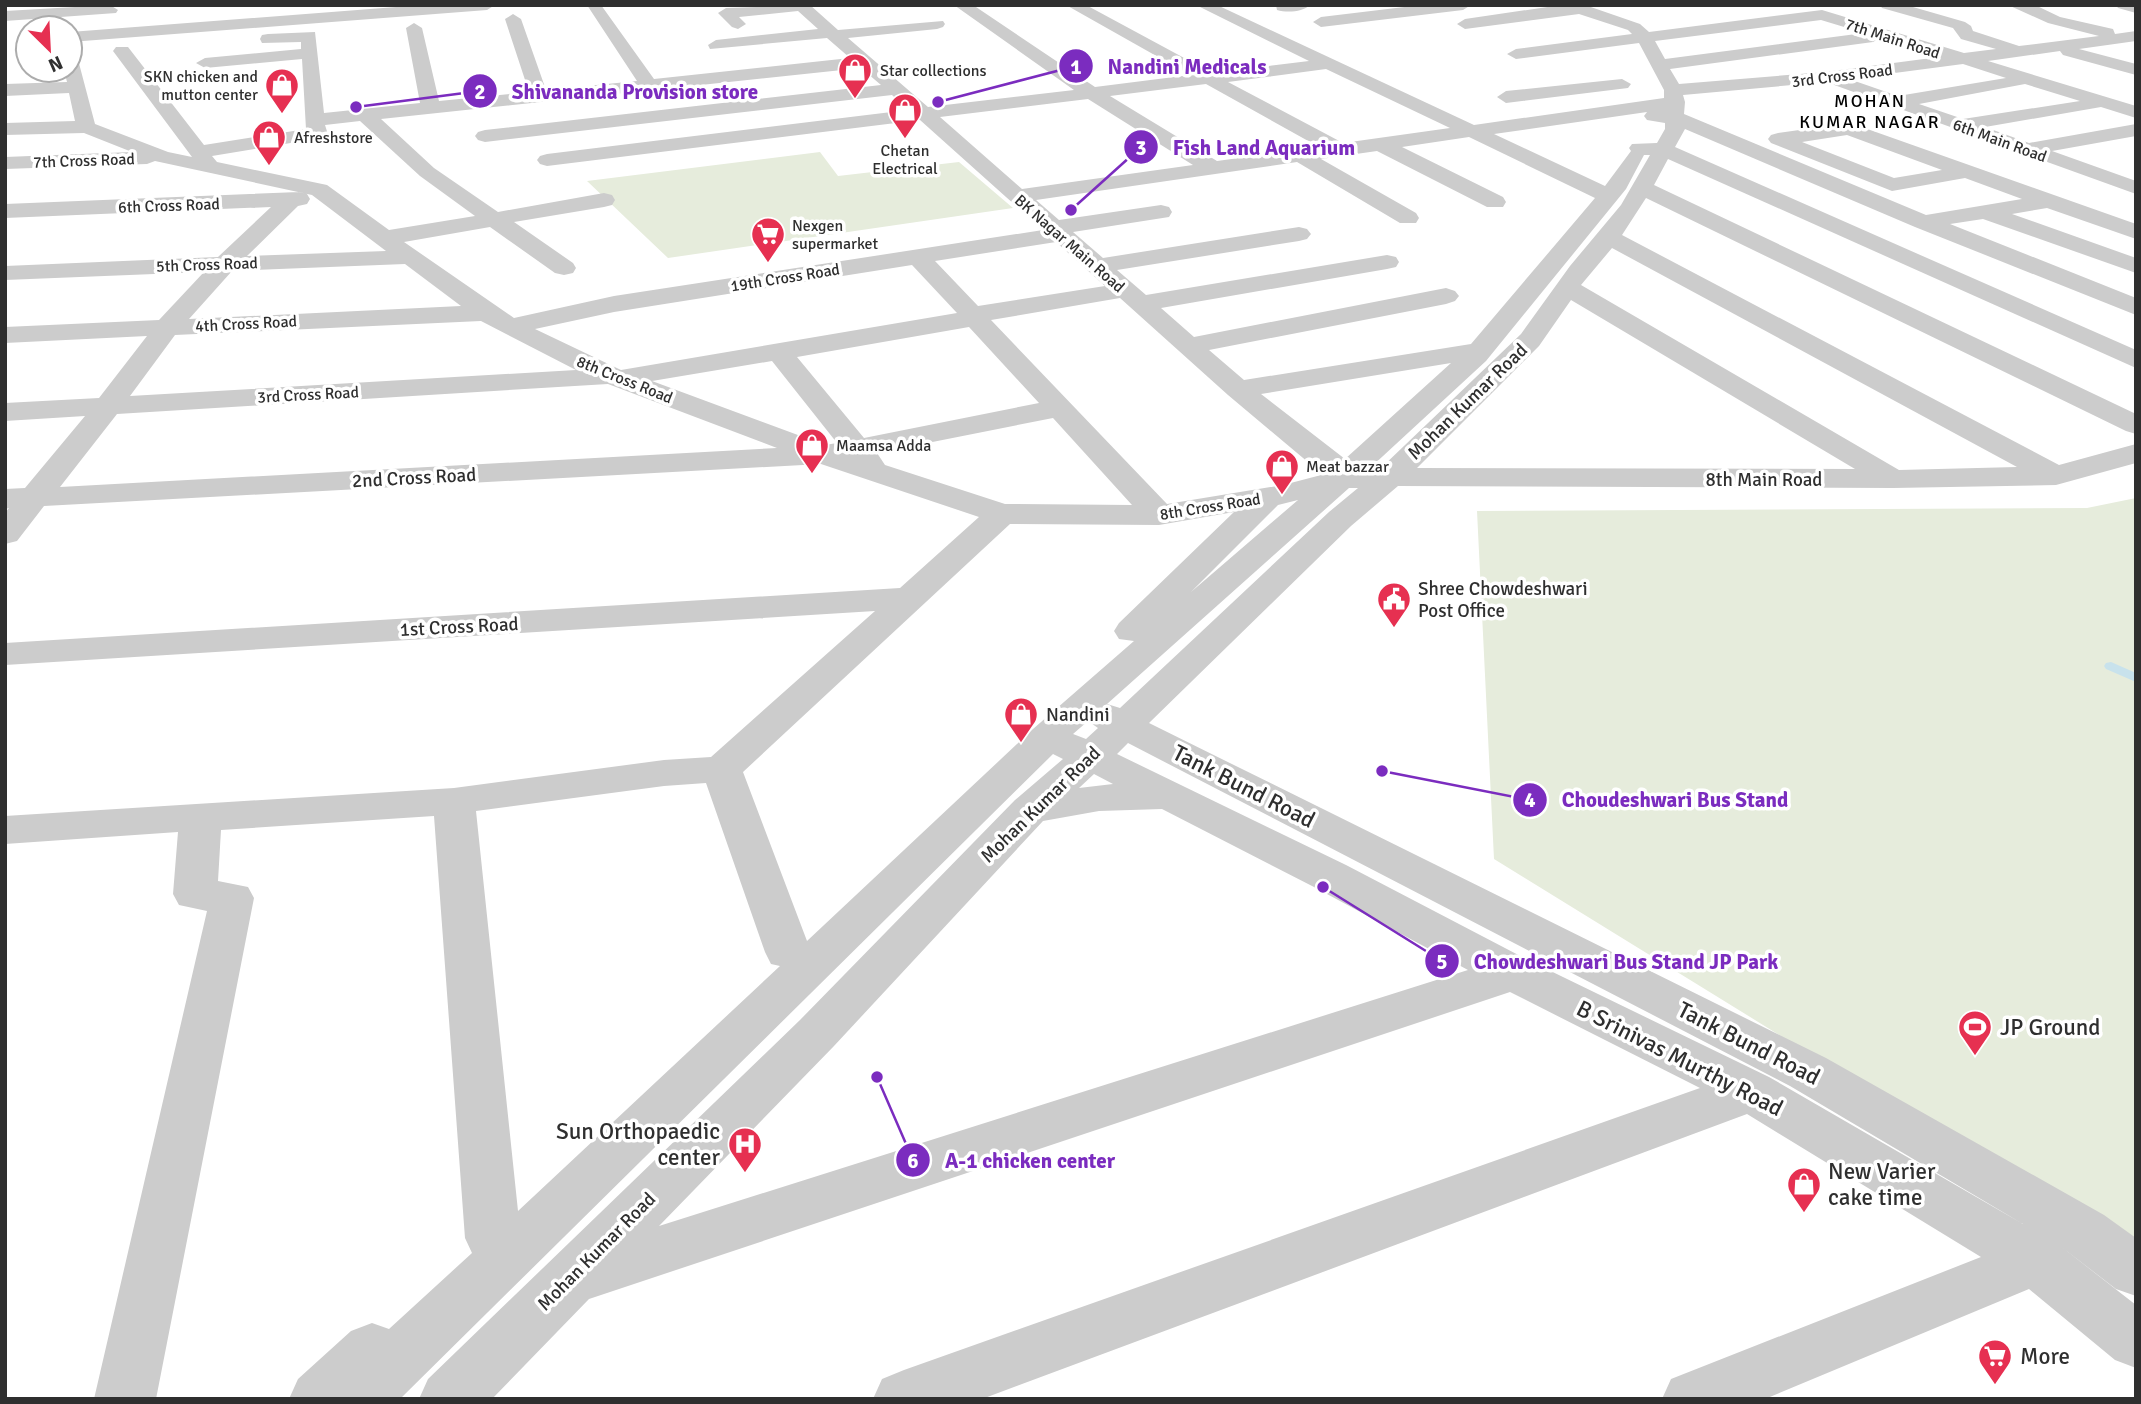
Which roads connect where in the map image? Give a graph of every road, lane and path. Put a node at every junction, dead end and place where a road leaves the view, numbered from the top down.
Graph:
1 (210, 5) edge
2 (282, 5) edge
3 (487, 5) edge
4 (962, 5) edge
5 (1074, 5) edge
6 (1204, 5) edge
7 (1302, 5) edge
8 (1463, 5) edge
9 (1936, 5) edge
10 (2016, 5) edge
11 (2124, 5) edge
12 (594, 6) edge
13 (800, 6) edge
14 (1283, 7) dead end
15 (1574, 7) edge
16 (1895, 7) edge
17 (128, 8) dead end
18 (1418, 8) edge
19 (2136, 8) edge
20 (84, 9) edge
21 (34, 10) edge
22 (5, 16) edge
23 (513, 19) dead end
24 (2054, 20) junction
25 (284, 22) junction
26 (1321, 22) dead end
27 (2028, 23) dead end
28 (738, 24) dead end
29 (937, 24) dead end
30 (1465, 24) dead end
31 (1639, 26) junction
32 (2002, 27) dead end
33 (414, 28) dead end
34 (1962, 32) junction
35 (832, 34) junction
36 (213, 35) junction
37 (1885, 35) junction
38 (2132, 38) edge
39 (84, 39) edge
40 (123, 43) junction
41 (716, 45) dead end
42 (2057, 47) junction
43 (149, 49) dead end
44 (84, 51) edge
45 (1508, 51) dead end
46 (311, 53) junction
47 (2016, 53) junction
48 (1963, 60) junction
49 (863, 62) junction
50 (205, 63) dead end
51 (1327, 64) junction
52 (2049, 65) dead end
53 (2136, 71) edge
54 (1825, 77) junction
55 (2086, 78) dead end
56 (2028, 79) junction
57 (1208, 80) junction
58 (76, 84) edge
59 (650, 86) junction
60 (77, 87) junction
61 (5, 89) edge
62 (895, 89) junction
63 (2136, 93) edge
64 (1093, 94) junction
65 (1663, 94) junction
66 (1506, 97) dead end
67 (540, 98) junction
68 (1896, 102) junction
69 (2103, 102) junction
70 (431, 108) junction
71 (2136, 112) edge
72 (925, 115) junction
73 (366, 116) junction
74 (1961, 125) junction
75 (86, 127) junction
76 (5, 129) edge
77 (2136, 130) edge
78 (1475, 131) junction
79 (485, 136) dead end
80 (318, 137) junction
81 (1382, 145) junction
82 (1541, 145) dead end
83 (1651, 149) junction
84 (2025, 149) junction
85 (1514, 150) junction
86 (1342, 151) junction
87 (1301, 156) junction
88 (162, 157) junction
89 (1823, 157) junction
90 (204, 159) junction
91 (547, 160) dead end
92 (1787, 162) junction
93 (5, 163) edge
94 (1213, 168) junction
95 (1969, 172) junction
96 (2134, 186) edge
97 (1642, 188) junction
98 (326, 193) junction
99 (1607, 195) junction
100 (1017, 196) junction
101 (291, 200) junction
102 (604, 200) dead end
103 (2049, 201) junction
104 (1495, 202) dead end
105 (5, 211) edge
106 (1985, 211) junction
107 (1161, 212) dead end
108 (1408, 218) dead end
109 (494, 219) junction
110 (1923, 222) junction
111 (1057, 231) junction
112 (2136, 232) edge
113 (1299, 234) dead end
114 (1609, 237) junction
115 (385, 238) junction
116 (409, 257) junction
117 (918, 257) junction
118 (1387, 262) dead end
119 (226, 263) junction
120 (1098, 266) junction
121 (2136, 266) edge
122 (564, 268) dead end
123 (5, 273) edge
124 (1568, 288) junction
125 (1446, 296) dead end
126 (1133, 297) junction
127 (2136, 307) edge
128 (486, 313) junction
129 (974, 317) junction
130 (168, 327) junction
131 (510, 327) junction
132 (5, 335) edge
133 (1188, 346) junction
134 (1478, 351) junction
135 (779, 352) junction
136 (2136, 360) edge
137 (615, 377) junction
138 (1238, 389) junction
139 (108, 407) junction
140 (1060, 408) junction
141 (5, 412) edge
142 (2136, 425) edge
143 (857, 448) junction
144 (2136, 453) edge
145 (823, 455) junction
146 (876, 472) junction
147 (2056, 476) junction
148 (1390, 477) junction
149 (1893, 479) junction
150 (2136, 479) edge
151 (1319, 491) junction
152 (19, 498) edge
153 (1002, 514) junction
154 (1159, 515) junction
155 (5, 534) edge
156 (912, 598) junction
157 (5, 653) edge
158 (1073, 725) junction
159 (722, 769) junction
160 (1169, 796) junction
161 (454, 801) junction
162 (1030, 810) junction
163 (201, 817) junction
164 (5, 830) edge
165 (788, 953) junction
166 (1513, 973) junction
167 (1751, 1091) junction
168 (493, 1238) junction
169 (2036, 1261) junction
170 (2136, 1272) edge
171 (566, 1281) junction
172 (2136, 1341) edge
173 (125, 1399) edge
174 (320, 1399) edge
175 (357, 1399) edge
176 (450, 1399) edge
177 (904, 1399) edge
178 (1693, 1399) edge

1 - 36 street
2 - 25 street
3 - 25 street
4 - 64 street
5 - 57 street
6 - 51 street
7 - 14 street
8 - 18 street
9 - 16 street
10 - 24 street
11 - 19 street
12 - 59 street
13 - 28 street
13 - 35 street, BK Nagar Main Road
15 - 30 street
15 - 31 street
16 - 34 street
17 - 20 street
18 - 26 street
20 - 21 street
21 - 22 street
23 - 67 street
24 - 27 street
24 - 38 street
25 - 36 street
29 - 35 street
31 - 37 street, 7th Main Road
31 - 45 street, 7th Main Road
31 - 65 street
32 - 34 street
33 - 70 street
34 - 47 street
35 - 41 street
35 - 49 street, BK Nagar Main Road
36 - 40 street
36 - 46 street
37 - 48 street, 7th Main Road
37 - 65 street
38 - 42 street, 3rd Cross Road
39 - 40 street
40 - 43 street
40 - 44 street
40 - 90 street
42 - 47 street, 3rd Cross Road
42 - 53 street
46 - 50 street
46 - 80 street
47 - 48 street, 3rd Cross Road
47 - 52 street
48 - 54 street, 3rd Cross Road
48 - 56 street, 7th Main Road
49 - 59 street
49 - 62 street, BK Nagar Main Road
51 - 57 street
51 - 78 street
54 - 65 street, 3rd Cross Road
54 - 68 street, 6th Main Road
55 - 63 street
56 - 68 street
56 - 69 street, 7th Main Road
57 - 64 street
57 - 86 street
58 - 60 street
59 - 67 street
60 - 61 street
60 - 75 street
62 - 72 street, BK Nagar Main Road
62 - 79 street
64 - 72 street
64 - 94 street
65 - 66 street
65 - 78 street
65 - 83 street
65 - 92 street
67 - 70 street
68 - 74 street, 6th Main Road
69 - 71 street, 7th Main Road
69 - 74 street
70 - 73 street
72 - 91 street
72 - 100 street, BK Nagar Main Road
73 - 80 street
73 - 109 street
74 - 84 street, 6th Main Road
75 - 76 street, 8th Cross Road
75 - 88 street, 8th Cross Road
77 - 84 street
78 - 81 street
78 - 85 street
80 - 90 street
80 - 98 street
81 - 86 street
81 - 104 street
82 - 85 street
83 - 97 street, Mohan Kumar Road
83 - 99 street
83 - 136 street
84 - 96 street, 6th Main Road
85 - 99 street
86 - 87 street
87 - 94 street
87 - 108 street
88 - 90 street, 8th Cross Road
88 - 93 street, 7th Cross Road
89 - 92 street
89 - 95 street
89 - 95 street
90 - 98 street, 8th Cross Road
92 - 110 street
94 - 100 street
95 - 103 street
96 - 103 street
97 - 114 street, Mohan Kumar Road
97 - 142 street
98 - 101 street, 6th Cross Road
98 - 115 street, 8th Cross Road
99 - 134 street
100 - 111 street, BK Nagar Main Road
101 - 105 street, 6th Cross Road
101 - 119 street
102 - 109 street
103 - 106 street
103 - 112 street
106 - 110 street
106 - 121 street
107 - 111 street, 19th Cross Road
109 - 115 street
109 - 122 street
110 - 127 street
111 - 117 street, 19th Cross Road
111 - 120 street, BK Nagar Main Road
113 - 120 street
114 - 124 street, Mohan Kumar Road
114 - 147 street
115 - 116 street, 8th Cross Road
116 - 119 street, 5th Cross Road
116 - 128 street, 8th Cross Road
117 - 129 street
117 - 131 street, 19th Cross Road
118 - 126 street, 3rd Cross Road
119 - 123 street, 5th Cross Road
119 - 130 street
120 - 126 street, BK Nagar Main Road
124 - 148 street, Mohan Kumar Road
124 - 149 street
125 - 133 street
126 - 129 street, 3rd Cross Road
126 - 133 street, BK Nagar Main Road
128 - 130 street, 4th Cross Road
128 - 131 street, 8th Cross Road
129 - 135 street, 3rd Cross Road
129 - 140 street
130 - 132 street, 4th Cross Road
130 - 139 street
131 - 137 street, 8th Cross Road
133 - 138 street, BK Nagar Main Road
134 - 138 street
134 - 151 street
135 - 137 street, 3rd Cross Road
135 - 143 street
137 - 139 street, 3rd Cross Road
137 - 145 street, 8th Cross Road
138 - 151 street, BK Nagar Main Road
139 - 141 street, 3rd Cross Road
139 - 152 street
140 - 143 street
140 - 154 street
143 - 145 street
143 - 146 street
144 - 147 street, 8th Main Road
145 - 146 street, 8th Cross Road
145 - 152 street, 2nd Cross Road
146 - 153 street, 8th Cross Road
147 - 149 street, 8th Main Road
148 - 149 street, 8th Main Road
148 - 151 street, Mohan Kumar Road
150 - 151 street, 8th Cross Road
151 - 154 street, 8th Cross Road
151 - 158 street
151 - 158 street, Mohan Kumar Road
152 - 155 street
153 - 154 street, 8th Cross Road
153 - 156 street
156 - 157 street, 1st Cross Road
156 - 159 street
158 - 160 street, B Srinivas Murthy Road
158 - 162 street, Mohan Kumar Road
158 - 165 street
158 - 170 street, Tank Bund Road
158 - 175 street
159 - 161 street
159 - 165 street
160 - 162 street
160 - 166 street, B Srinivas Murthy Road
161 - 163 street
161 - 168 street
162 - 171 street, Mohan Kumar Road
163 - 164 street
163 - 173 street
165 - 168 street
166 - 167 street, B Srinivas Murthy Road
166 - 171 street
167 - 169 street, B Srinivas Murthy Road
167 - 177 street
168 - 174 street
169 - 172 street, B Srinivas Murthy Road
169 - 178 street
171 - 176 street, Mohan Kumar Road

